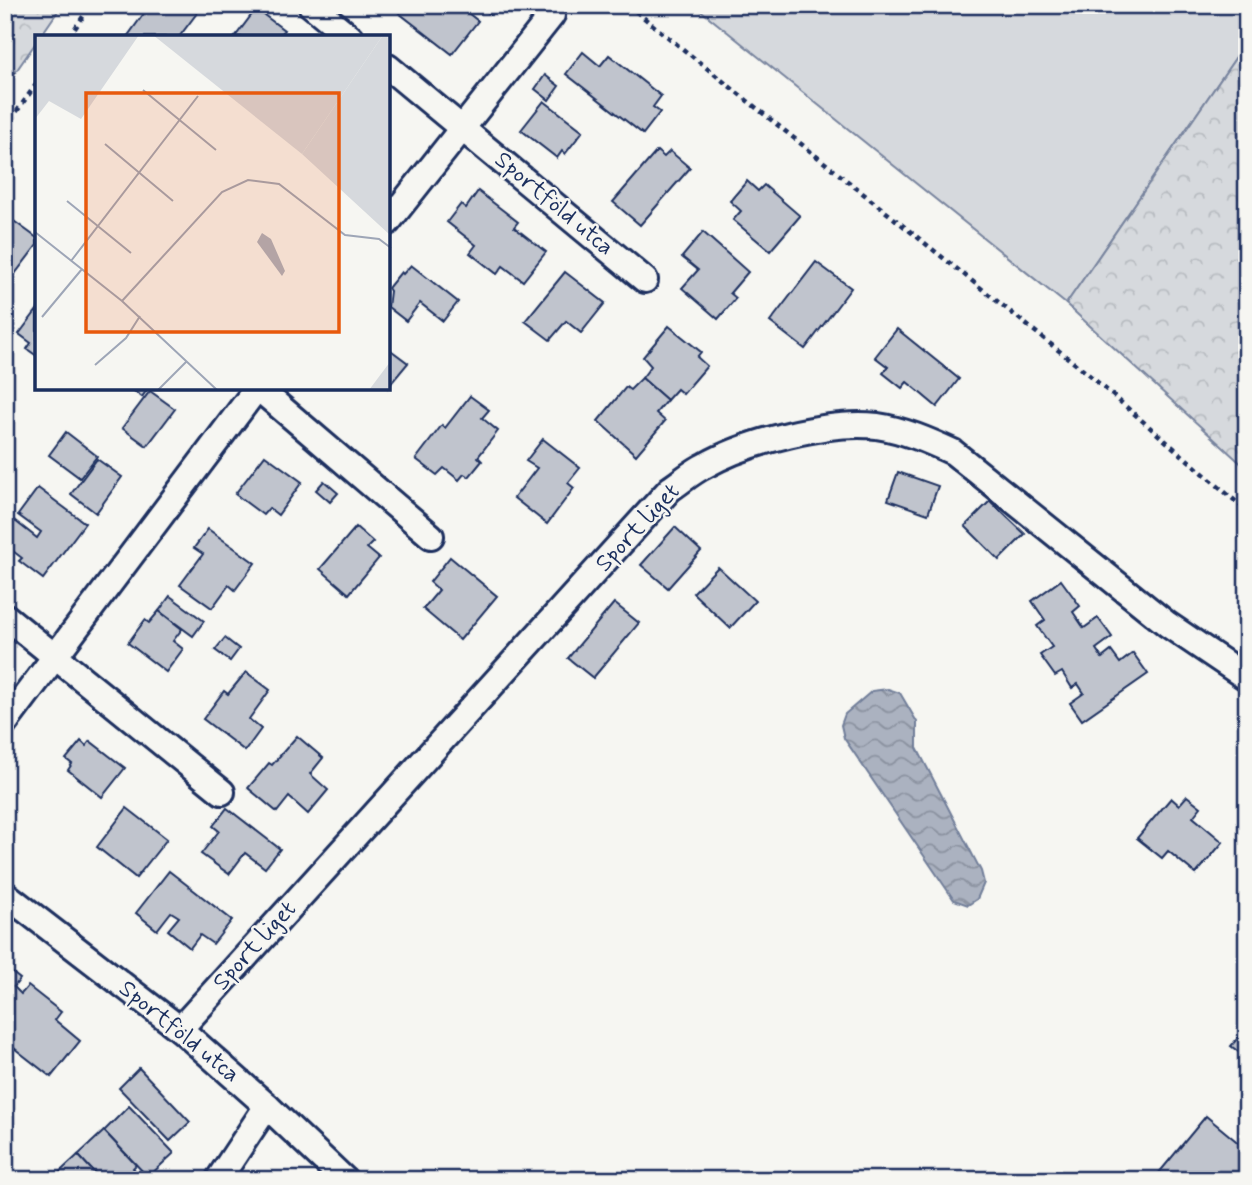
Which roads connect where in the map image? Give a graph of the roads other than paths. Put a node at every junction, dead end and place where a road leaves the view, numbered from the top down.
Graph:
1 (311, 5) edge
2 (552, 15) dead end
3 (348, 35) edge
4 (390, 69) edge
5 (463, 127) junction
6 (390, 219) edge
7 (645, 280) dead end
8 (256, 390) edge
9 (260, 390) edge
10 (431, 536) dead end
11 (5, 616) edge
12 (56, 656) junction
13 (1247, 678) edge
14 (5, 723) edge
15 (222, 792) dead end
16 (5, 894) edge
17 (180, 1029) junction
18 (267, 1106) junction
19 (218, 1180) edge
20 (345, 1180) edge

1 - 3 street
2 - 5 street
4 - 5 street, Sportföld utca
5 - 6 street
5 - 7 street, Sportföld utca
8 - 12 street
9 - 10 street
11 - 12 street
12 - 14 street
12 - 15 street
13 - 17 street, Sport liget
16 - 17 street, Sportföld utca
17 - 18 street, Sportföld utca
18 - 19 street
18 - 20 street, Sportföld utca

